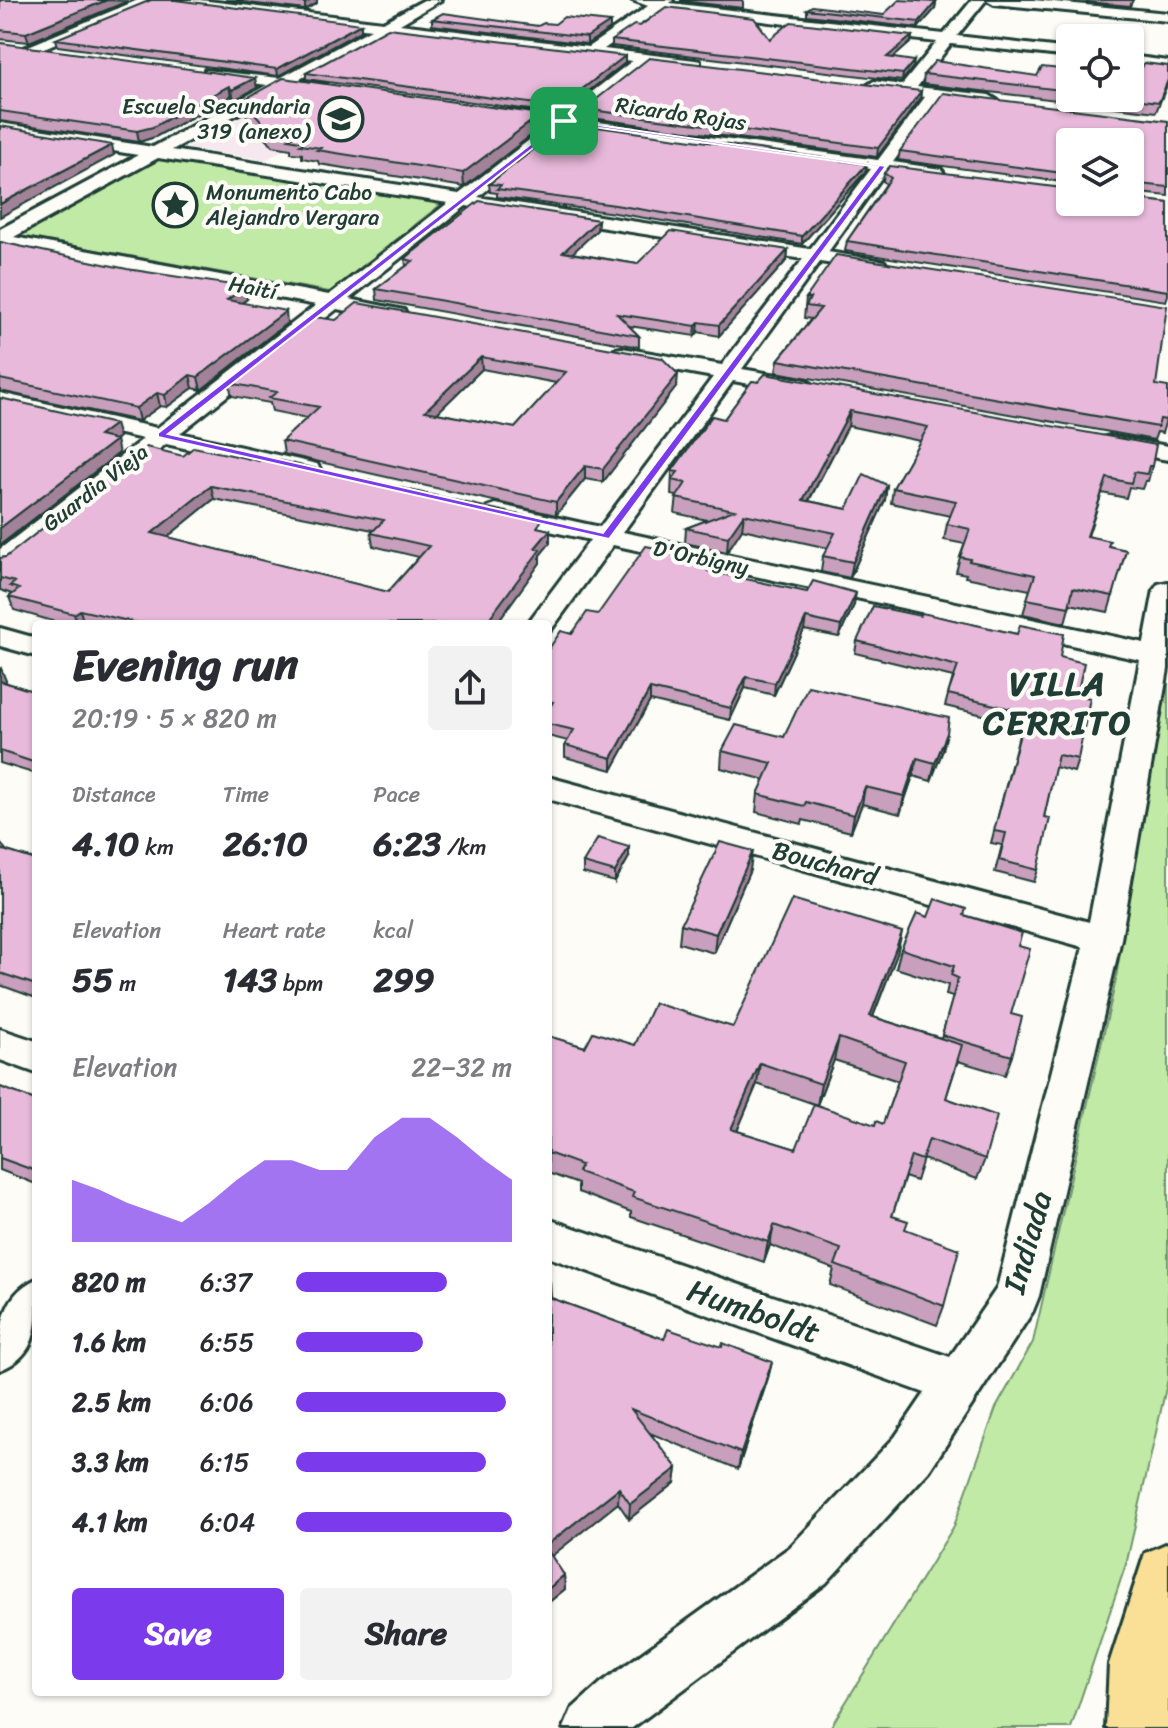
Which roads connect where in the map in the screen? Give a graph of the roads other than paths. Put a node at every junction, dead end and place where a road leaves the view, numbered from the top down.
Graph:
1 (149, 0) edge
2 (168, 0) edge
3 (434, 0) edge
4 (639, 0) edge
5 (979, 0) edge
6 (994, 0) edge
7 (1009, 1) edge
8 (662, 2) edge
9 (1168, 17) edge
10 (382, 26) junction
11 (947, 39) junction
12 (0, 45) edge
13 (32, 49) junction
14 (591, 51) junction
15 (1056, 51) edge
16 (63, 53) edge
17 (645, 58) junction
18 (1144, 62) edge
19 (0, 63) edge
20 (1168, 65) edge
21 (716, 67) edge
22 (186, 70) edge
23 (279, 83) junction
24 (858, 84) edge
25 (906, 90) junction
26 (342, 91) edge
27 (936, 93) junction
28 (998, 101) edge
29 (485, 110) edge
30 (564, 121) junction
31 (0, 128) edge
32 (153, 152) junction
33 (883, 166) junction
34 (945, 174) edge
35 (463, 201) junction
36 (0, 238) edge
37 (816, 256) junction
38 (893, 268) edge
39 (331, 302) junction
40 (423, 318) edge
41 (606, 351) edge
42 (729, 373) junction
43 (823, 390) edge
44 (0, 400) edge
45 (161, 435) junction
46 (1090, 439) edge
47 (1168, 453) edge
48 (330, 474) edge
49 (468, 505) edge
50 (606, 537) junction
51 (0, 562) edge
52 (1168, 590) edge
53 (544, 620) edge
54 (0, 637) edge
55 (32, 646) edge
56 (1161, 656) edge
57 (552, 789) edge
58 (1103, 939) junction
59 (0, 1044) edge
60 (32, 1056) edge
61 (552, 1239) edge
62 (32, 1305) edge
63 (0, 1348) edge
64 (961, 1383) junction
65 (1168, 1576) edge
66 (1143, 1696) edge
67 (591, 1728) edge
68 (1113, 1728) edge

1 - 13 street
2 - 10 street
3 - 10 street
4 - 8 street
5 - 11 street
6 - 7 street
7 - 9 street
8 - 11 street
8 - 14 street
10 - 14 street
10 - 23 street
11 - 15 street
11 - 25 street
12 - 13 street
13 - 16 street
13 - 19 street
14 - 17 street
17 - 21 street
17 - 30 street, Guardia Vieja
18 - 20 street
22 - 23 street
23 - 26 street
23 - 32 street
24 - 25 street
25 - 27 street
27 - 28 street
27 - 33 street
29 - 30 street, Ricardo Rojas
30 - 33 street, Ricardo Rojas
30 - 35 street, Guardia Vieja
31 - 32 street
32 - 35 street
32 - 36 street
33 - 34 street, Ricardo Rojas
33 - 37 street
35 - 37 street
35 - 39 street, Guardia Vieja
36 - 39 street, Haití
37 - 38 street
37 - 42 street
39 - 40 street, Haití
39 - 45 street, Guardia Vieja
41 - 42 street
42 - 43 street
42 - 50 street
44 - 45 street
45 - 48 street
45 - 51 street, Guardia Vieja
46 - 47 street
49 - 50 street, D'Orbigny
50 - 53 street
50 - 56 street, D'Orbigny
52 - 56 street, Indiada
54 - 55 street
56 - 58 street, Indiada
57 - 58 street, Bouchard
58 - 64 street, Indiada
59 - 60 street
61 - 64 street, Humboldt
62 - 63 street
64 - 67 street, Indiada
65 - 66 main road
66 - 68 main road

